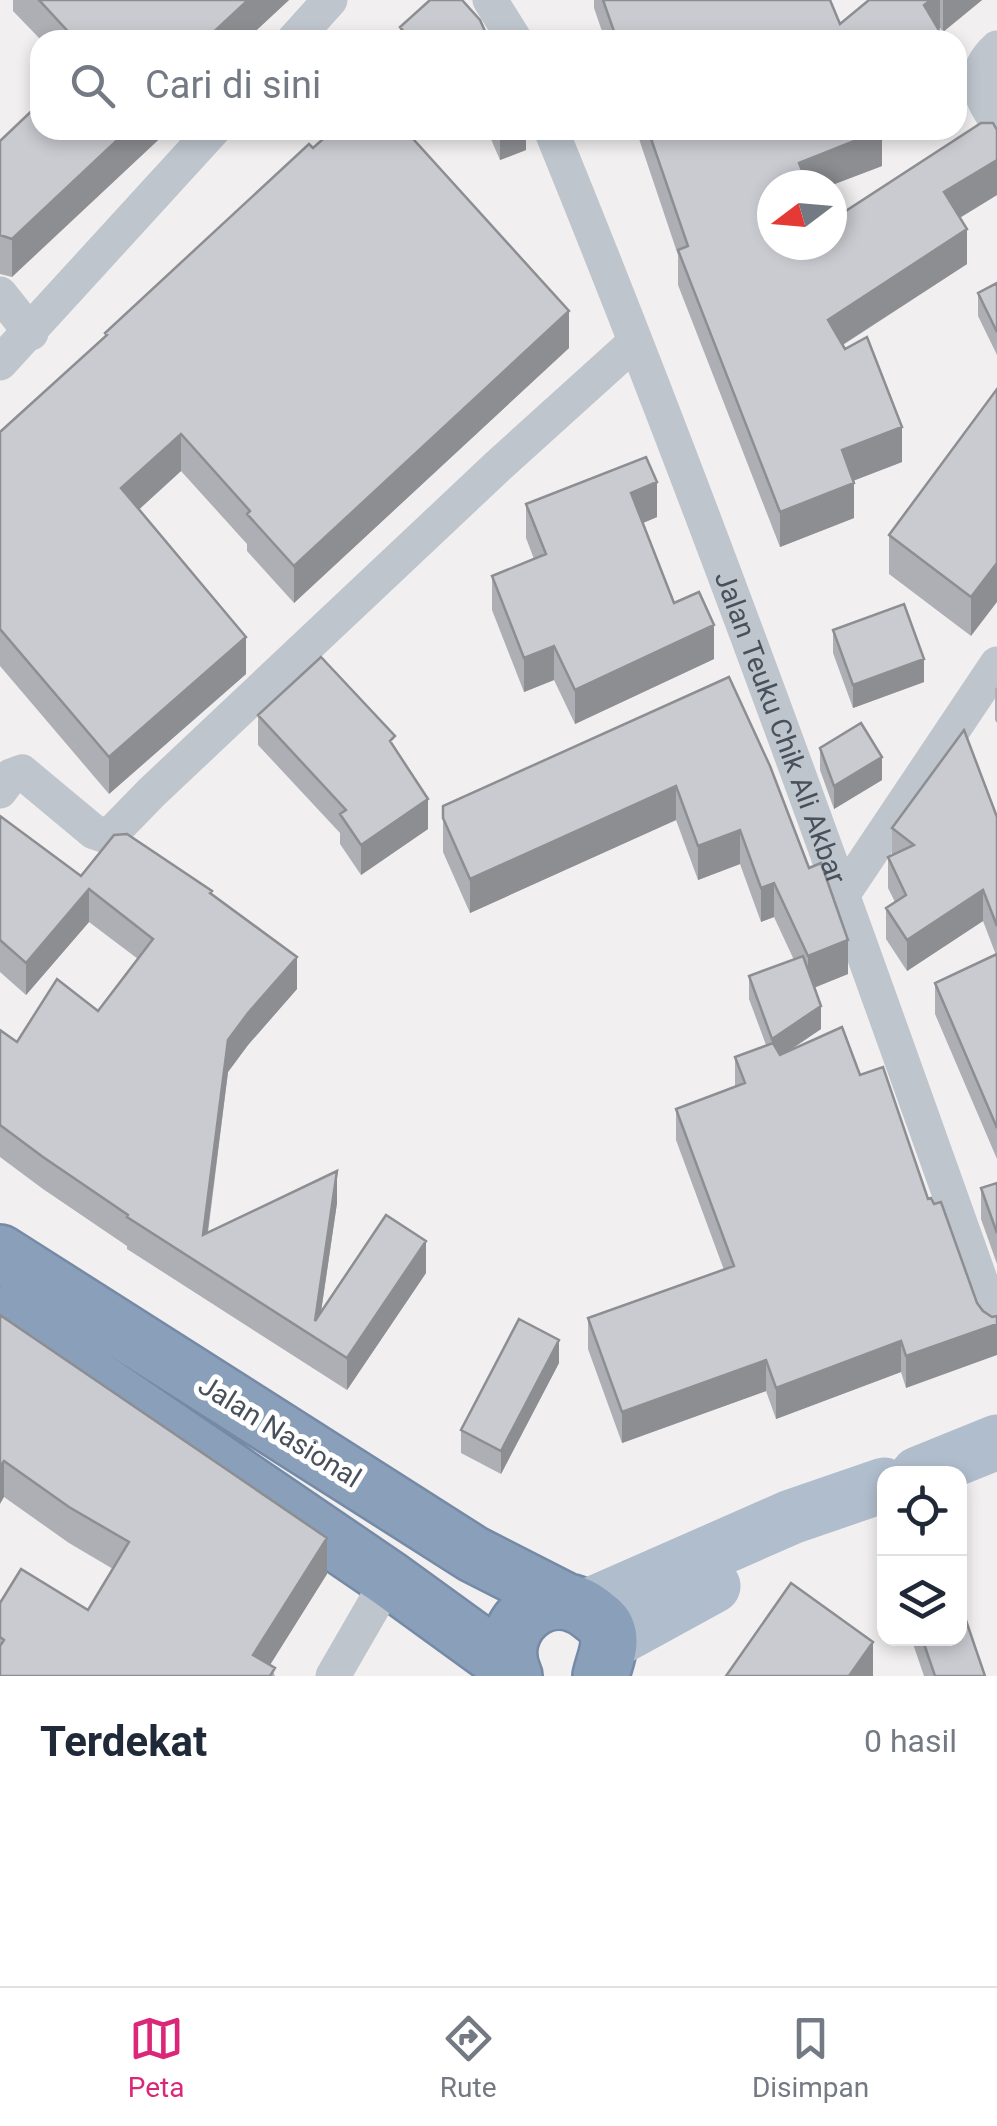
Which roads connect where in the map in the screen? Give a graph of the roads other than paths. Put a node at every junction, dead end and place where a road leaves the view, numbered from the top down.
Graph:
1 (330, 0) edge
2 (490, 0) edge
3 (303, 30) edge
4 (510, 30) edge
5 (997, 48) edge
6 (997, 121) edge
7 (204, 140) edge
8 (555, 140) edge
9 (0, 294) edge
10 (31, 333) junction
11 (634, 344) junction
12 (0, 363) edge
13 (997, 664) edge
14 (0, 791) edge
15 (843, 894) junction
16 (0, 1254) edge
17 (2, 1320) edge
18 (997, 1327) edge
19 (997, 1442) edge
20 (938, 1466) edge
21 (997, 1480) edge
22 (877, 1488) edge
23 (967, 1491) edge
24 (877, 1524) edge
25 (389, 1579) junction
26 (590, 1632) edge
27 (511, 1671) edge
28 (333, 1676) edge

1 - 3 street
2 - 4 street
5 - 6 street
7 - 10 street
8 - 11 street, Jalan Teuku Chik Ali Akbar
9 - 10 street
10 - 12 street
11 - 14 street
11 - 15 street, Jalan Teuku Chik Ali Akbar
13 - 15 street
15 - 18 street, Jalan Teuku Chik Ali Akbar
16 - 26 highway, Jalan Nasional
17 - 25 highway, Jalan Nasional
19 - 20 main road
21 - 23 main road
22 - 26 main road
24 - 26 main road
25 - 27 highway, Jalan Nasional
25 - 28 street
26 - 27 highway

